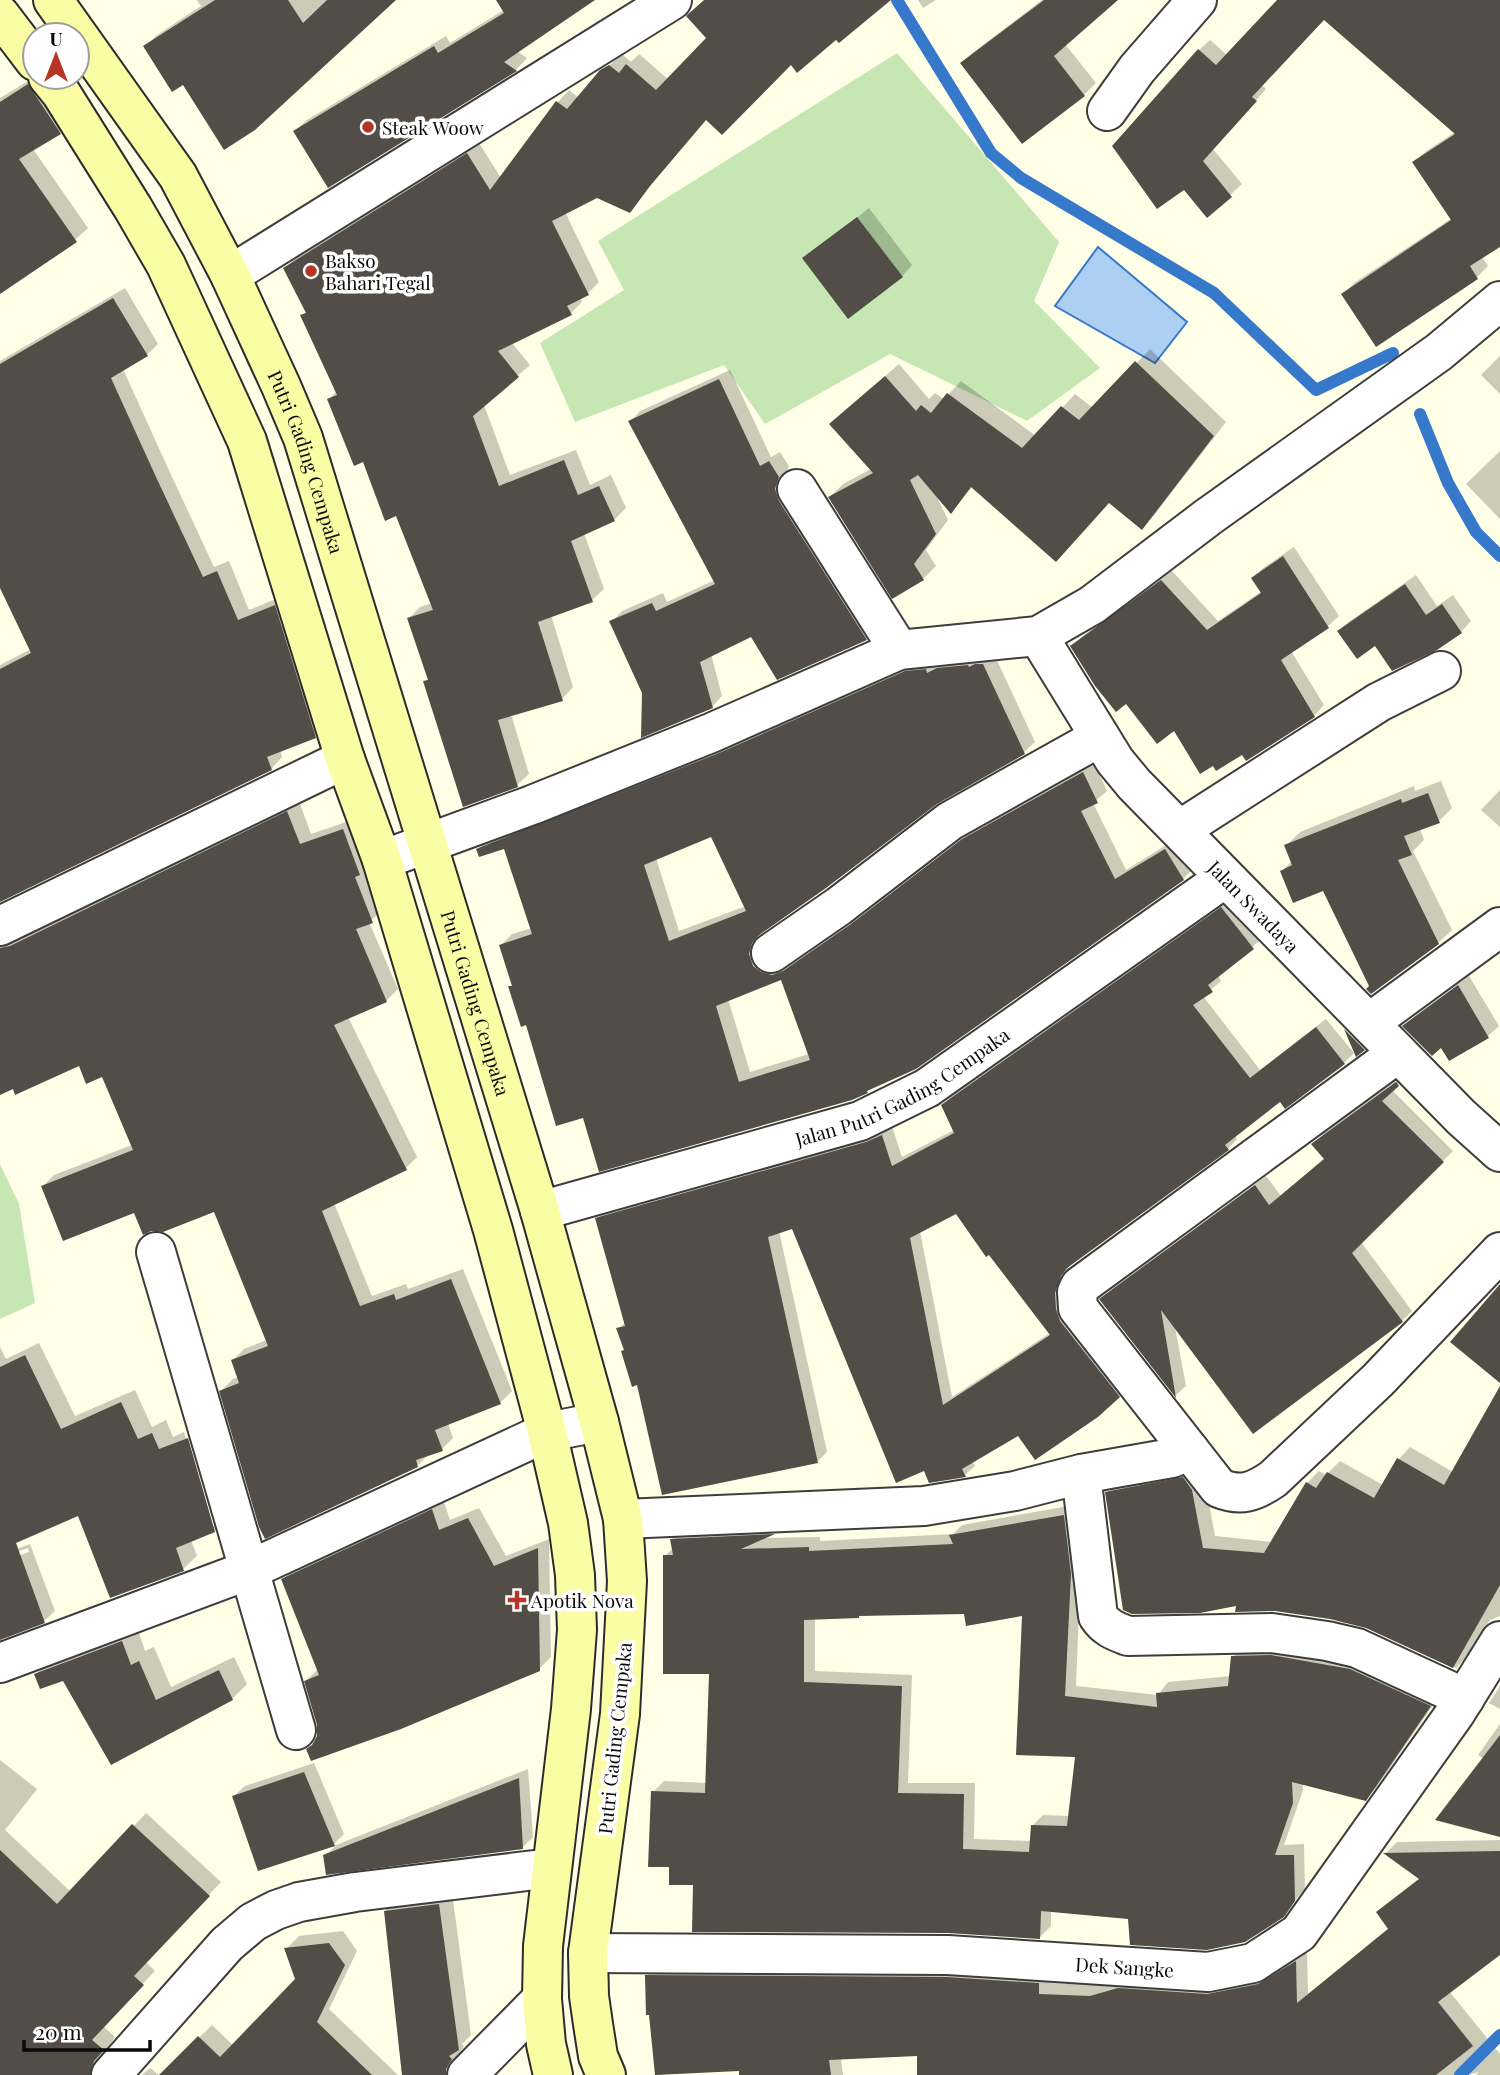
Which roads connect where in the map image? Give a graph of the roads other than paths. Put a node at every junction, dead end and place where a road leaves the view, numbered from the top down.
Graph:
1 (53, 0) edge
2 (672, 0) edge
3 (1197, 0) edge
4 (59, 91) edge
5 (1107, 111) dead end
6 (230, 275) junction
7 (1500, 301) edge
8 (797, 489) dead end
9 (1038, 636) junction
10 (899, 650) junction
11 (1441, 671) dead end
12 (1100, 737) junction
13 (345, 759) junction
14 (1181, 829) junction
15 (428, 844) junction
16 (383, 860) junction
17 (1226, 878) junction
18 (4, 914) edge
19 (1500, 927) edge
20 (771, 953) dead end
21 (1369, 1023) junction
22 (1398, 1053) junction
23 (1500, 1152) edge
24 (540, 1211) junction
25 (156, 1252) dead end
26 (1500, 1252) edge
27 (599, 1422) junction
28 (547, 1432) junction
29 (1190, 1451) junction
30 (1081, 1474) junction
31 (623, 1519) junction
32 (249, 1570) junction
33 (1500, 1641) edge
34 (0, 1663) edge
35 (1465, 1698) junction
36 (296, 1730) dead end
37 (551, 1868) junction
38 (589, 1954) junction
39 (542, 1999) junction
40 (111, 2075) edge
41 (467, 2075) edge
42 (553, 2075) edge
43 (606, 2075) edge

1 - 6 street, Putri Gading Cempaka
2 - 6 street
3 - 5 street
4 - 13 street
6 - 15 street, Putri Gading Cempaka
7 - 9 street
8 - 10 street
9 - 10 street
9 - 12 street, Jalan Swadaya
10 - 15 street
11 - 14 street
12 - 14 street, Jalan Swadaya
12 - 20 street
13 - 16 street
13 - 18 street
14 - 17 street, Jalan Swadaya
15 - 16 street
15 - 24 street, Putri Gading Cempaka
16 - 28 street
17 - 21 street, Jalan Swadaya
17 - 24 street, Jalan Putri Gading Cempaka
19 - 21 street
21 - 22 street, Jalan Swadaya
22 - 23 street, Jalan Swadaya
22 - 29 street
24 - 27 street, Putri Gading Cempaka
25 - 32 street
26 - 29 street
27 - 28 street
27 - 31 street, Putri Gading Cempaka
28 - 32 street
28 - 37 street
29 - 30 street
30 - 31 street
30 - 35 street
31 - 38 street, Putri Gading Cempaka
32 - 34 street
32 - 36 street
33 - 35 street, Dek Sangke
35 - 38 street, Dek Sangke
37 - 39 street
37 - 40 street
38 - 43 street, Putri Gading Cempaka
39 - 41 street
39 - 42 street

